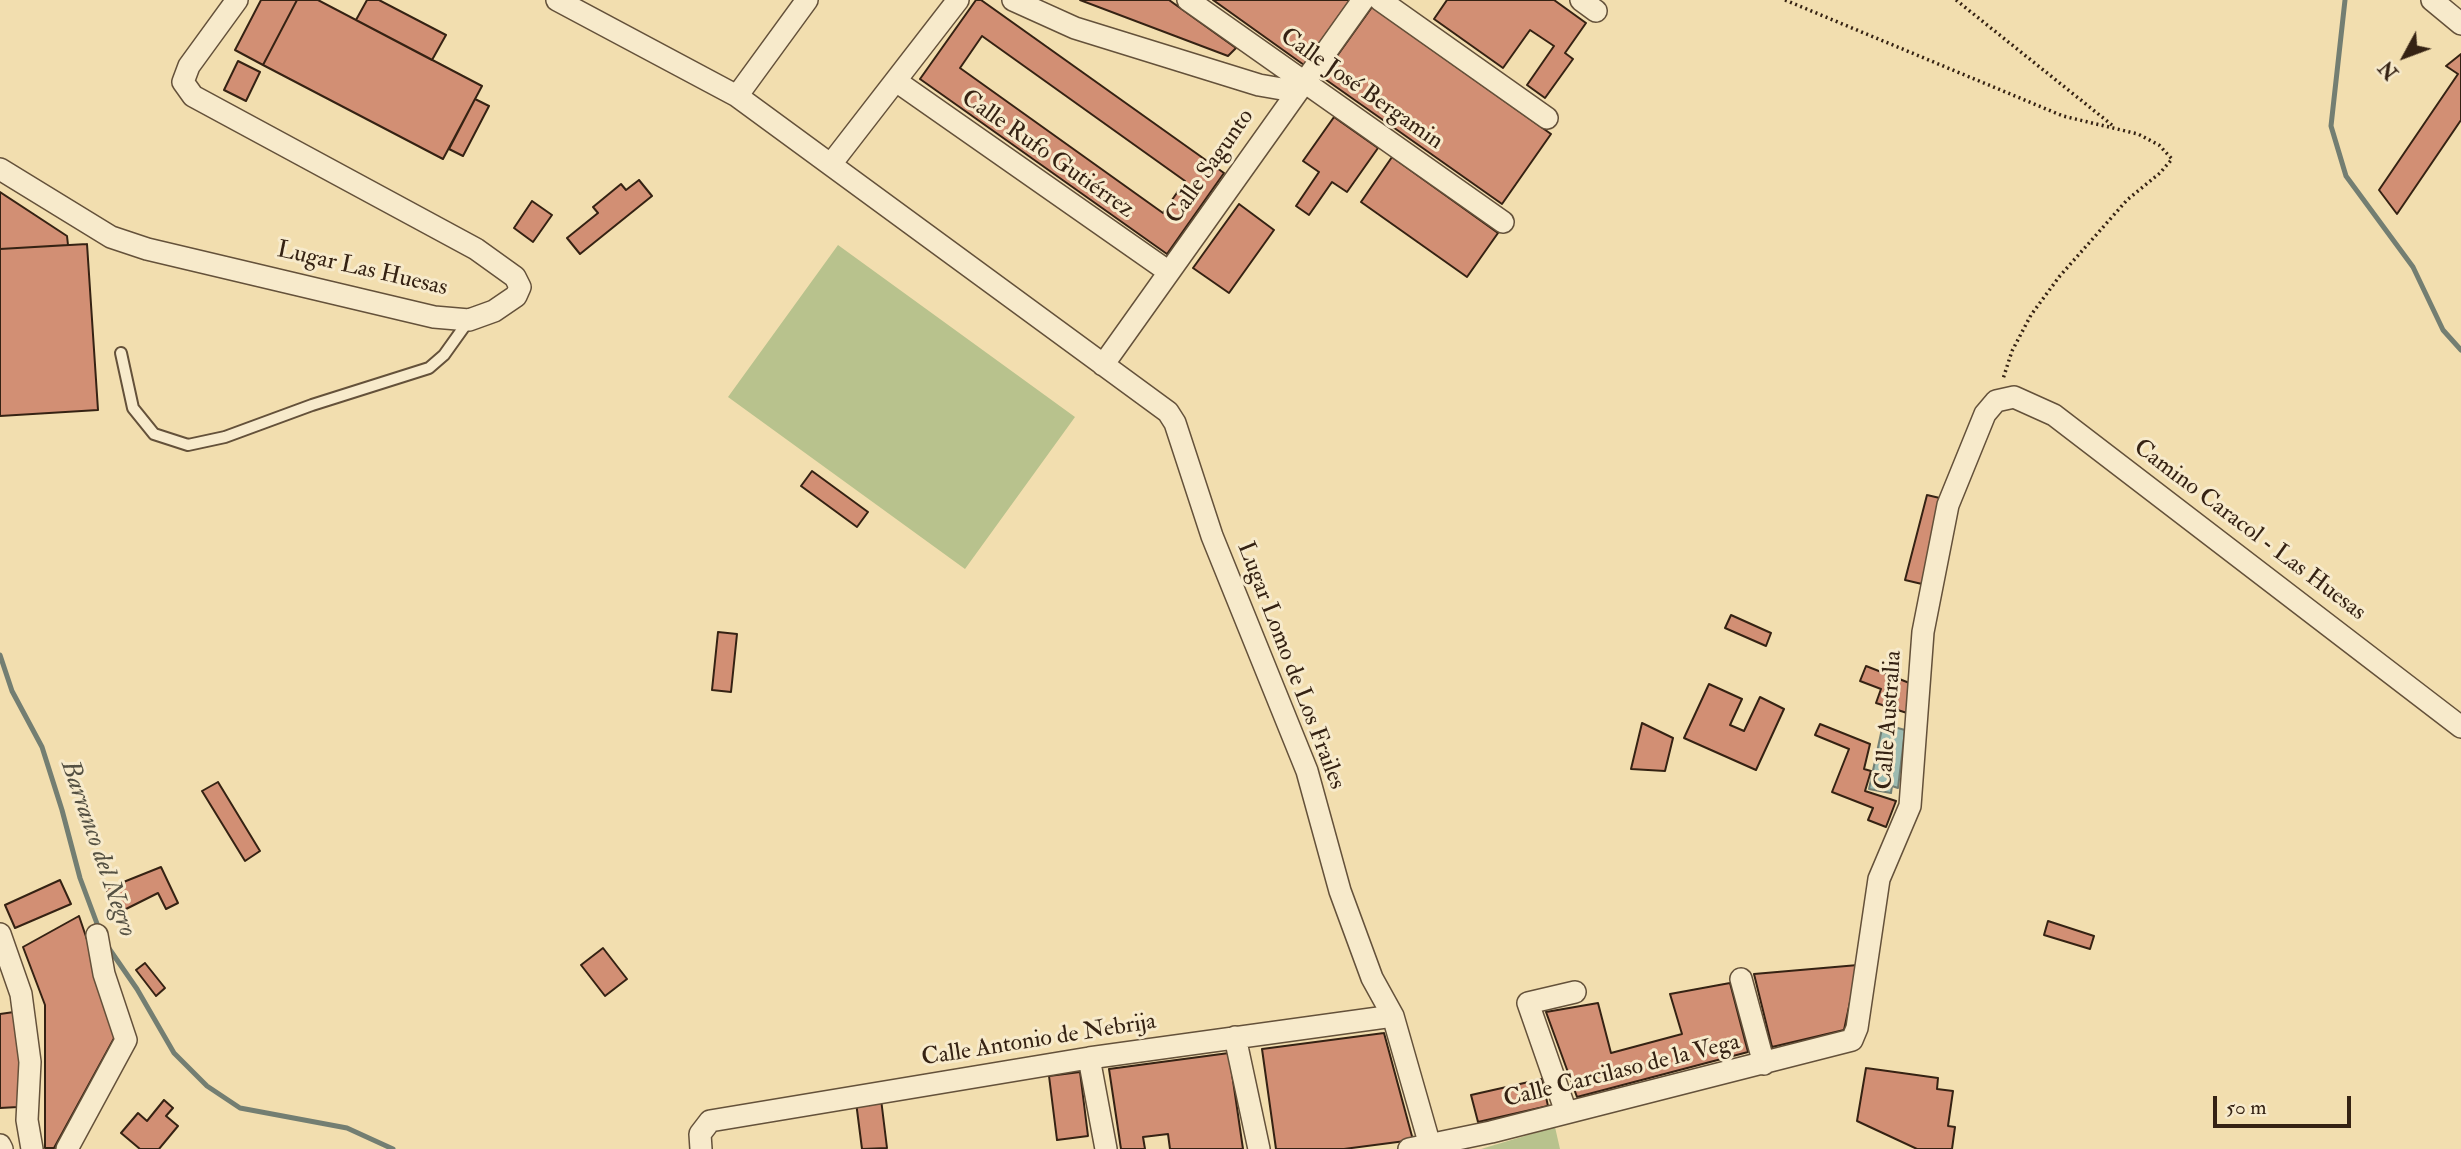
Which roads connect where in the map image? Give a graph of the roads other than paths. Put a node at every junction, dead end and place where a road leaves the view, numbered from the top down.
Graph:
1 (237, 0) edge
2 (557, 0) edge
3 (807, 0) edge
4 (958, 0) edge
5 (1013, 0) edge
6 (1188, 0) edge
7 (1363, 0) edge
8 (1380, 0) edge
9 (2432, 0) edge
10 (581, 5) edge
11 (2461, 23) edge
12 (1258, 49) junction
13 (1232, 75) junction
14 (896, 81) junction
15 (1303, 81) junction
16 (1259, 85) junction
17 (737, 96) junction
18 (1547, 118) dead end
19 (1273, 124) junction
20 (831, 164) junction
21 (0, 169) edge
22 (1503, 222) dead end
23 (1169, 272) junction
24 (469, 320) junction
25 (121, 353) dead end
26 (1103, 365) junction
27 (1996, 401) joint
28 (2461, 727) edge
29 (0, 933) edge
30 (97, 935) dead end
31 (5, 969) edge
32 (1741, 979) dead end
33 (1575, 992) dead end
34 (1393, 1016) junction
35 (1236, 1037) junction
36 (1846, 1043) joint
37 (1089, 1058) junction
38 (1764, 1064) junction
39 (1566, 1112) junction
40 (701, 1141) edge
41 (1423, 1148) edge
42 (32, 1149) edge
43 (67, 1149) edge
44 (1106, 1149) edge
45 (1259, 1149) edge

1 - 24 street, Lugar Las Huesas
2 - 10 street
3 - 17 street
4 - 14 street
5 - 13 street
6 - 12 street, Calle José Bergamin
7 - 15 street, Calle Sagunto
8 - 18 street
9 - 11 street
10 - 17 street
12 - 13 street
12 - 15 street, Calle José Bergamin
13 - 16 street
14 - 20 street
14 - 23 street, Calle Rufo Gutiérrez
15 - 16 street
15 - 19 street, Calle Sagunto
15 - 22 street, Calle José Bergamin
16 - 19 street
17 - 20 street
19 - 23 street, Calle Sagunto
20 - 26 street
21 - 24 street, Lugar Las Huesas
23 - 26 street, Calle Sagunto
24 - 25 lane
26 - 34 street, Lugar Lomo de Los Frailes
27 - 28 street, Camino Caracol - Las Huesas
27 - 36 street, Calle Australia
29 - 31 street
30 - 43 street
31 - 42 street
32 - 38 street
33 - 39 street
34 - 35 street, Calle Antonio de Nebrija
34 - 41 street, Lugar Lomo de Los Frailes
35 - 37 street, Calle Antonio de Nebrija
35 - 45 street
36 - 38 street, Calle Carcilaso de la Vega
37 - 40 street, Calle Antonio de Nebrija
37 - 44 street
38 - 39 street, Calle Carcilaso de la Vega
39 - 41 street, Calle Carcilaso de la Vega

